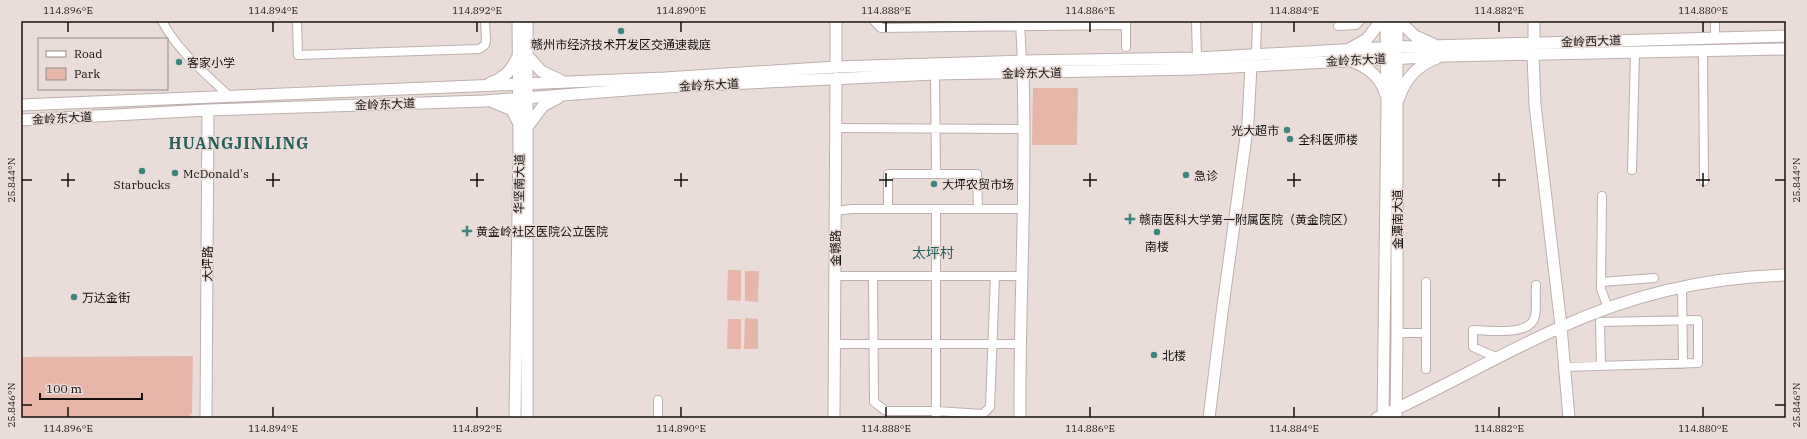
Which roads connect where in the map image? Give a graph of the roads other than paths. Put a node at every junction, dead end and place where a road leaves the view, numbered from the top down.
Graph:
1 (162, 21) edge
2 (297, 21) edge
3 (486, 21) edge
4 (518, 21) edge
5 (527, 21) edge
6 (836, 21) edge
7 (874, 21) edge
8 (1196, 21) edge
9 (1256, 21) edge
10 (1360, 21) edge
11 (1381, 21) edge
12 (1386, 21) edge
13 (1398, 21) edge
14 (1534, 21) edge
15 (1715, 21) edge
16 (1079, 23) edge
17 (1126, 23) edge
18 (930, 24) edge
19 (1020, 24) edge
20 (1338, 26) dead end
21 (1786, 36) edge
22 (1715, 37) junction
23 (1534, 43) junction
24 (1126, 47) dead end
25 (1786, 49) edge
26 (1703, 50) junction
27 (1443, 51) junction
28 (1635, 51) junction
29 (1392, 53) junction
30 (1256, 54) junction
31 (1348, 54) junction
32 (522, 55) junction
33 (1533, 55) junction
34 (1295, 57) junction
35 (1196, 58) junction
36 (1022, 61) junction
37 (1251, 66) junction
38 (836, 73) junction
39 (1023, 73) junction
40 (935, 74) junction
41 (567, 82) junction
42 (666, 83) junction
43 (523, 84) junction
44 (484, 86) junction
45 (228, 95) junction
46 (566, 95) junction
47 (523, 98) junction
48 (484, 101) junction
49 (1392, 104) junction
50 (21, 105) edge
51 (208, 110) junction
52 (21, 120) edge
53 (523, 126) junction
54 (835, 128) junction
55 (936, 129) junction
56 (1025, 130) junction
57 (1632, 170) dead end
58 (936, 172) junction
59 (1704, 181) dead end
60 (1602, 196) dead end
61 (888, 209) junction
62 (936, 209) junction
63 (978, 209) junction
64 (1023, 209) junction
65 (835, 211) junction
66 (1786, 275) edge
67 (835, 276) junction
68 (873, 276) junction
69 (936, 276) junction
70 (995, 276) junction
71 (1022, 276) junction
72 (1654, 278) dead end
73 (1426, 282) dead end
74 (1601, 282) junction
75 (1536, 285) dead end
76 (1682, 286) junction
77 (1608, 308) junction
78 (1682, 320) junction
79 (1561, 326) junction
80 (1426, 333) junction
81 (1398, 334) junction
82 (834, 344) junction
83 (874, 344) junction
84 (936, 344) junction
85 (993, 344) junction
86 (1020, 344) junction
87 (1498, 358) junction
88 (1683, 364) junction
89 (1601, 366) junction
90 (1563, 367) junction
91 (1426, 369) dead end
92 (658, 400) dead end
93 (936, 414) edge
94 (1396, 414) edge
95 (1381, 417) edge
96 (206, 418) edge
97 (515, 418) edge
98 (527, 418) edge
99 (658, 418) edge
100 (834, 418) edge
101 (1020, 418) edge
102 (1210, 418) edge
103 (1569, 418) edge

1 - 45 street
2 - 3 street
4 - 32 main road, 华坚南大道
5 - 32 main road, 华坚南大道
6 - 38 main road, 金赣路
7 - 18 street
8 - 35 street
9 - 30 street
10 - 20 street
11 - 31 main road
12 - 29 main road, 金潭南大道
13 - 27 main road
13 - 29 main road, 金潭南大道
14 - 23 main road
15 - 22 street
16 - 17 street
16 - 19 street
17 - 24 street
18 - 19 street
19 - 36 street
21 - 22 main road, 金岭西大道
22 - 23 main road, 金岭西大道
23 - 27 main road, 金岭西大道
25 - 26 main road, 金岭西大道
26 - 28 main road, 金岭西大道
26 - 59 street
27 - 29 main road, 金岭西大道
27 - 33 main road, 金岭西大道
27 - 49 main road
28 - 33 main road, 金岭西大道
28 - 57 street
29 - 31 main road, 金岭东大道
29 - 49 main road, 金潭南大道
30 - 34 main road, 金岭东大道
30 - 35 main road, 金岭东大道
31 - 34 main road, 金岭东大道
31 - 49 main road
32 - 41 main road
32 - 43 main road, 华坚南大道
32 - 44 main road
33 - 79 main road
34 - 37 main road, 金岭东大道
35 - 36 main road, 金岭东大道
36 - 38 main road, 金岭东大道
37 - 39 main road, 金岭东大道
37 - 102 main road
38 - 40 main road, 金岭东大道
38 - 42 main road, 金岭东大道
38 - 54 main road, 金赣路
39 - 40 main road, 金岭东大道
39 - 56 main road
40 - 55 street
41 - 42 main road, 金岭东大道
41 - 43 main road, 金岭东大道
42 - 46 main road, 金岭东大道
43 - 44 main road, 金岭东大道
43 - 47 main road, 华坚南大道
44 - 45 main road, 金岭东大道
45 - 50 main road, 金岭东大道
46 - 47 main road, 金岭东大道
46 - 53 main road
47 - 48 main road, 金岭东大道
47 - 53 main road, 华坚南大道
48 - 51 main road, 金岭东大道
48 - 53 main road
49 - 81 main road, 金潭南大道
49 - 95 main road, 金潭南大道
51 - 52 main road, 金岭东大道
51 - 96 main road, 大坪路
53 - 97 main road, 华坚南大道
53 - 98 main road, 华坚南大道
54 - 55 street
54 - 65 main road, 金赣路
55 - 56 street
55 - 58 street
56 - 64 main road
58 - 61 street
58 - 63 street
60 - 74 street
61 - 62 street
61 - 65 street
62 - 63 street
62 - 69 street
63 - 64 street
64 - 71 main road
65 - 67 main road, 金赣路
66 - 76 main road
67 - 68 street
67 - 82 main road, 金赣路
68 - 69 street
68 - 83 street
69 - 70 street
69 - 84 street
70 - 71 street
70 - 85 street
71 - 86 main road
72 - 74 street
73 - 80 street
74 - 77 street
75 - 87 street
76 - 77 main road
76 - 78 street
77 - 79 main road
78 - 88 street
78 - 88 street
78 - 89 street
79 - 87 main road
79 - 90 main road
80 - 81 street
80 - 91 street
81 - 94 main road, 金潭南大道
82 - 83 street
82 - 100 main road, 金赣路
83 - 84 street
83 - 93 street
84 - 85 street
84 - 93 street
85 - 86 street
85 - 93 street
86 - 101 main road
87 - 94 main road
88 - 89 street
89 - 90 street
90 - 103 main road
92 - 99 street
94 - 95 main road

